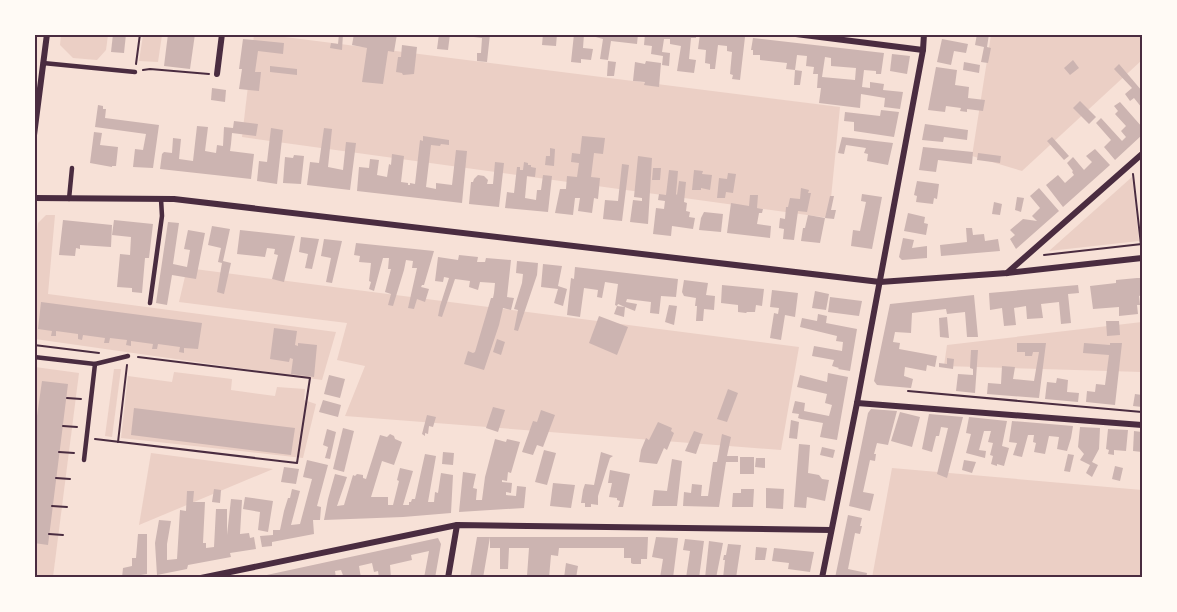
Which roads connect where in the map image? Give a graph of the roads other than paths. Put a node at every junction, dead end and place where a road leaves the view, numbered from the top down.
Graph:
1 (47, 34) edge
2 (222, 34) edge
3 (796, 34) edge
4 (924, 34) edge
5 (923, 50) junction
6 (43, 63) junction
7 (135, 72) road end
8 (217, 74) road end
9 (34, 135) edge
10 (1143, 154) edge
11 (72, 168) dead end
12 (34, 198) edge
13 (69, 199) junction
14 (161, 199) junction
15 (1143, 258) edge
16 (1006, 273) junction
17 (880, 282) junction
18 (150, 303) dead end
19 (128, 356) road end
20 (34, 357) edge
21 (95, 364) junction
22 (857, 403) junction
23 (1143, 424) edge
24 (84, 460) dead end
25 (457, 525) junction
26 (831, 530) junction
27 (201, 578) edge
28 (448, 578) edge
29 (822, 578) edge

1 - 6 street
2 - 8 street
3 - 5 street
4 - 5 street
5 - 17 street
6 - 7 lane
6 - 9 street
10 - 16 street
11 - 13 lane
12 - 13 street
13 - 14 street
14 - 17 street
14 - 18 lane
15 - 16 street
16 - 17 street
17 - 22 street
19 - 21 lane
20 - 21 lane
21 - 24 lane
22 - 23 street
22 - 26 street
25 - 26 street
25 - 27 street
25 - 28 street
26 - 29 street

